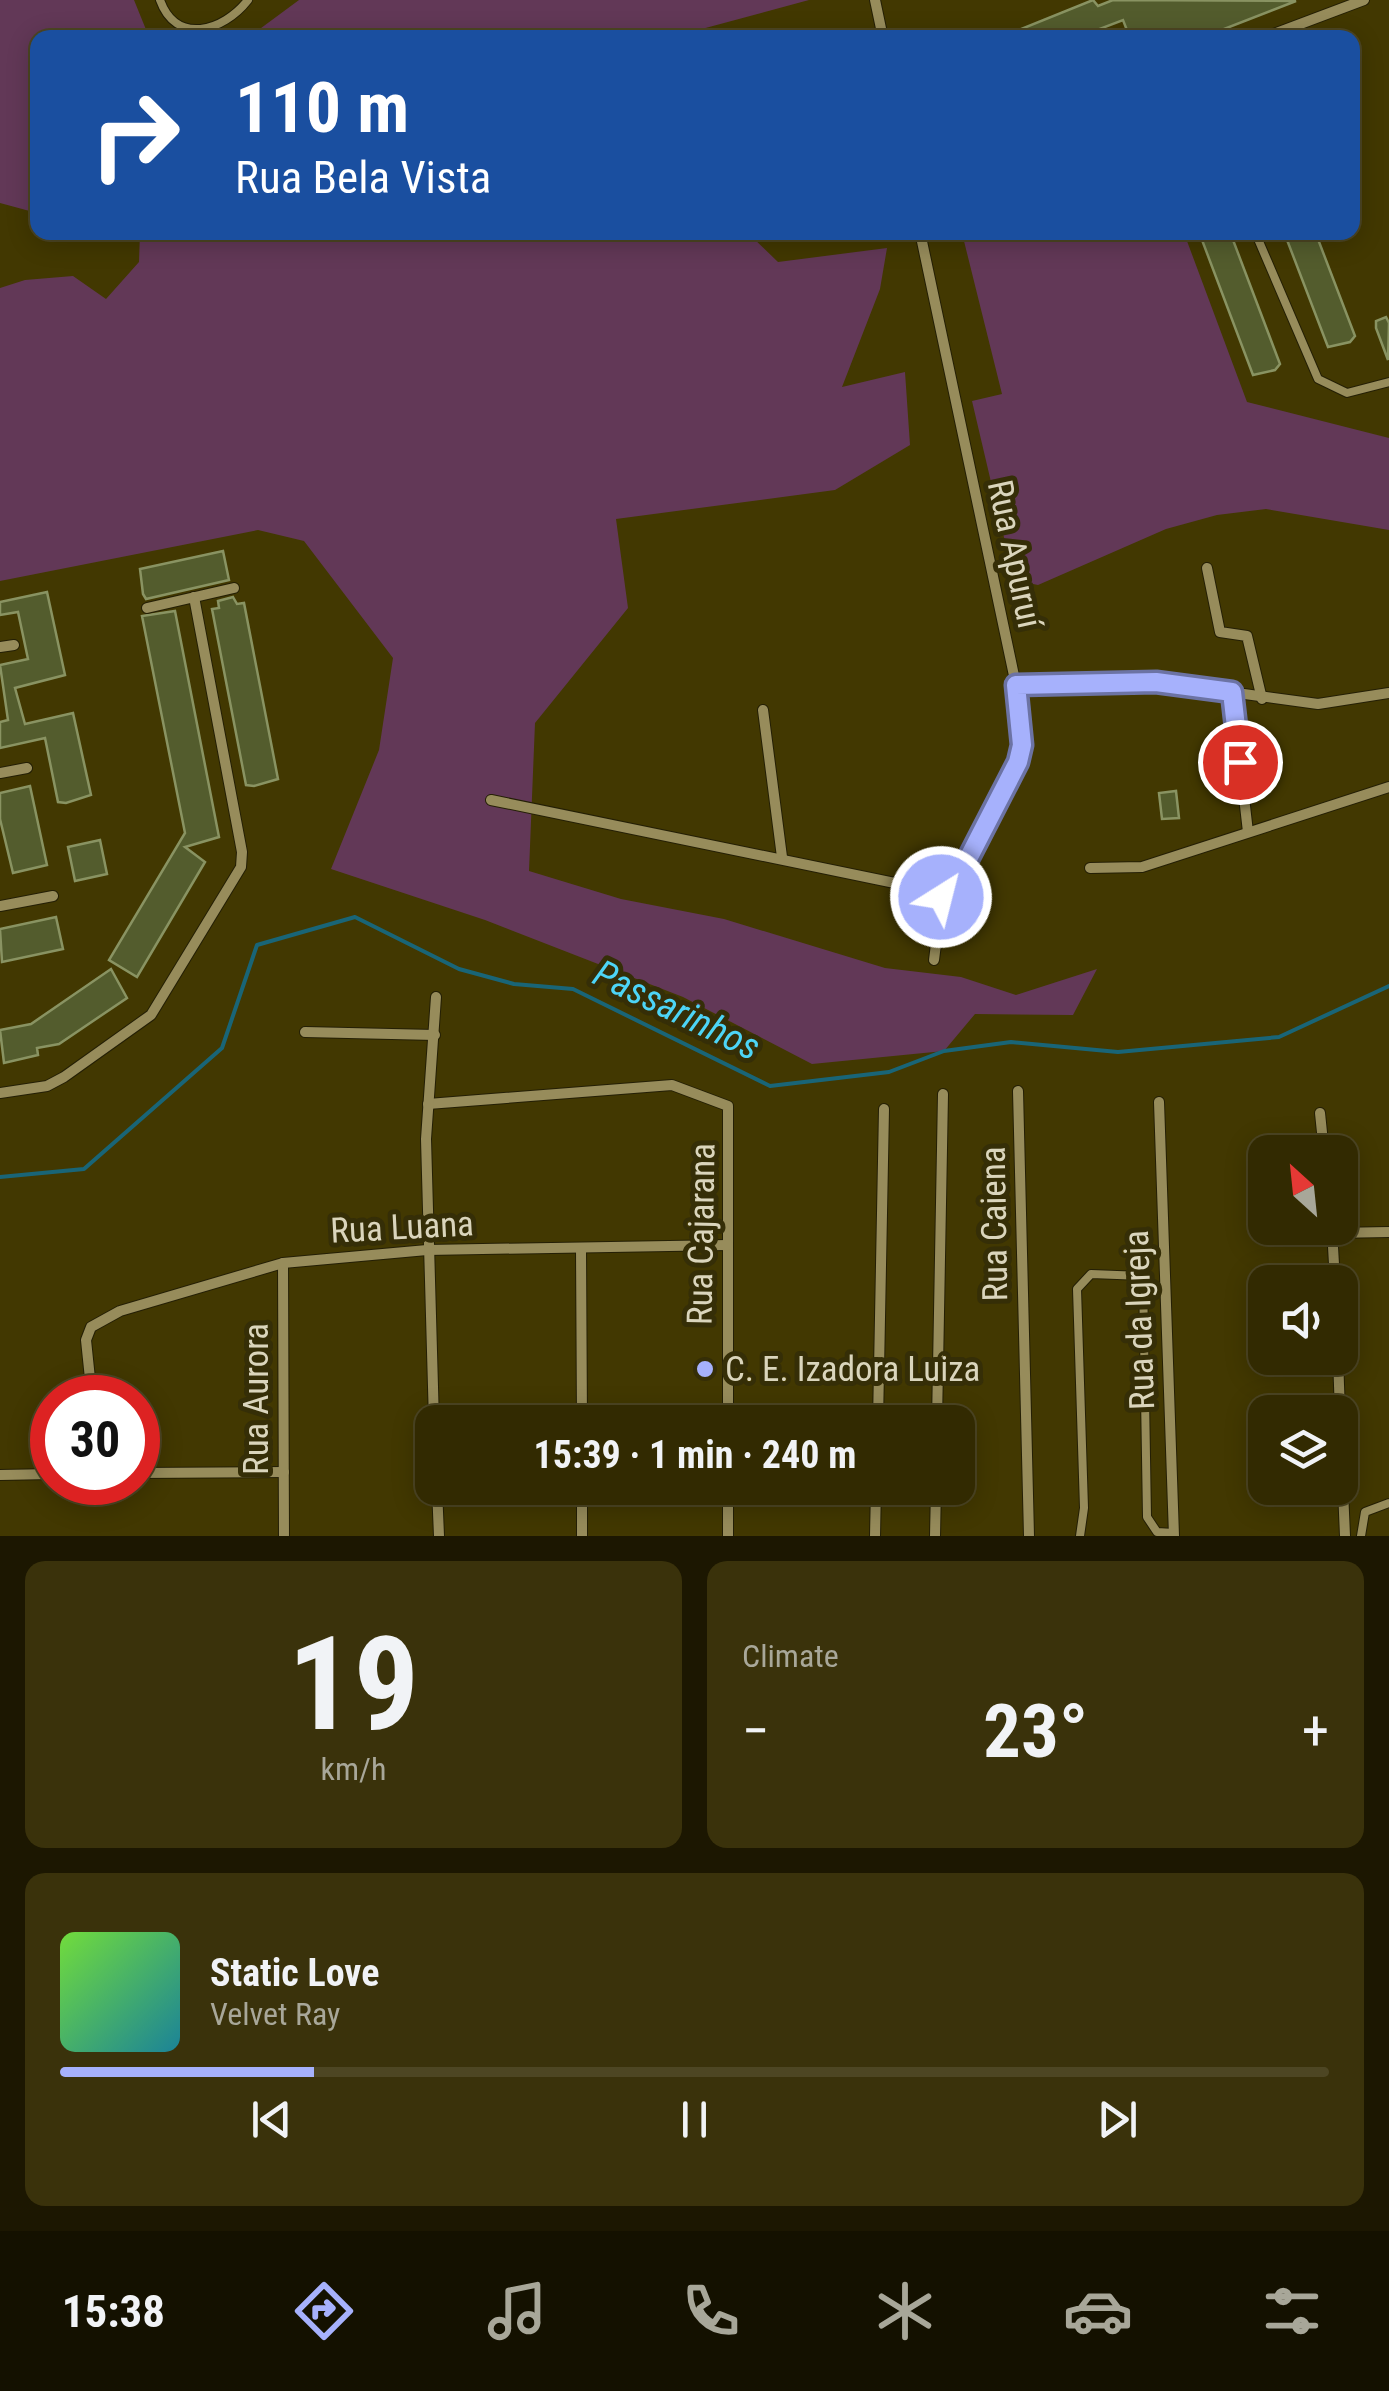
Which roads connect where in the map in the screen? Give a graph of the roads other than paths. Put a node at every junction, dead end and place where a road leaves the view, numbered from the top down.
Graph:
1 (160, 0) edge
2 (248, 0) edge
3 (876, 0) edge
4 (1364, 0) edge
5 (186, 30) edge
6 (194, 30) edge
7 (882, 30) edge
8 (1284, 30) edge
9 (922, 240) edge
10 (1258, 240) edge
11 (1389, 382) edge
12 (1207, 568) dead end
13 (234, 588) dead end
14 (194, 597) junction
15 (147, 608) dead end
16 (14, 645) dead end
17 (0, 648) edge
18 (1016, 685) junction
19 (1232, 692) junction
20 (1389, 693) edge
21 (1262, 699) junction
22 (763, 710) dead end
23 (26, 768) dead end
24 (0, 773) edge
25 (1389, 786) edge
26 (491, 800) dead end
27 (1248, 832) junction
28 (782, 857) junction
29 (1090, 868) dead end
30 (943, 888) junction
31 (53, 896) dead end
32 (0, 906) edge
33 (934, 960) dead end
34 (436, 997) dead end
35 (305, 1032) dead end
36 (434, 1035) junction
37 (1018, 1091) dead end
38 (0, 1093) edge
39 (942, 1094) dead end
40 (1159, 1102) dead end
41 (428, 1104) junction
42 (884, 1110) dead end
43 (1320, 1113) dead end
44 (1322, 1135) edge
45 (1358, 1231) edge
46 (1389, 1232) edge
47 (728, 1245) junction
48 (581, 1248) junction
49 (427, 1250) junction
50 (283, 1263) junction
51 (90, 1375) edge
52 (433, 1405) edge
53 (582, 1405) edge
54 (728, 1405) edge
55 (878, 1405) edge
56 (937, 1405) edge
57 (284, 1472) junction
58 (160, 1473) edge
59 (30, 1474) edge
60 (0, 1475) edge
61 (1389, 1503) edge
62 (437, 1505) edge
63 (582, 1505) edge
64 (728, 1505) edge
65 (876, 1505) edge
66 (936, 1505) edge
67 (1343, 1505) edge
68 (1174, 1534) edge
69 (284, 1536) edge
70 (438, 1536) edge
71 (582, 1536) edge
72 (728, 1536) edge
73 (875, 1536) edge
74 (935, 1536) edge
75 (1029, 1536) edge
76 (1080, 1536) edge
77 (1344, 1536) edge
78 (1362, 1536) edge

1 - 5 lane
2 - 6 lane
3 - 7 street
4 - 8 street
9 - 18 street, Rua Apuruí
10 - 11 lane
12 - 21 street
13 - 14 street
14 - 15 street
14 - 38 street
16 - 17 street
18 - 19 street
18 - 30 street, Rua Apuruí
19 - 21 street
19 - 27 street
20 - 21 street
22 - 28 street
23 - 24 street
25 - 27 street
26 - 28 street
27 - 29 street
28 - 30 street
30 - 33 street
31 - 32 street
34 - 36 street
35 - 36 street
36 - 41 street
37 - 75 street, Rua Caiena
39 - 56 street
40 - 68 street, Rua da Igreja
41 - 47 street, Rua Cajarana
41 - 49 street
42 - 55 street
43 - 44 street
45 - 46 street
47 - 48 street, Rua Luana
47 - 54 street, Rua Cajarana
48 - 49 street, Rua Luana
48 - 53 street
49 - 50 street, Rua Luana
49 - 52 street
50 - 51 street, Rua Luana
50 - 57 street, Rua Aurora
57 - 58 street
57 - 69 street, Rua Aurora
59 - 60 street
61 - 78 lane
62 - 70 street
63 - 71 street
64 - 72 street
65 - 73 street
66 - 74 street
67 - 77 street
68 - 76 lane

